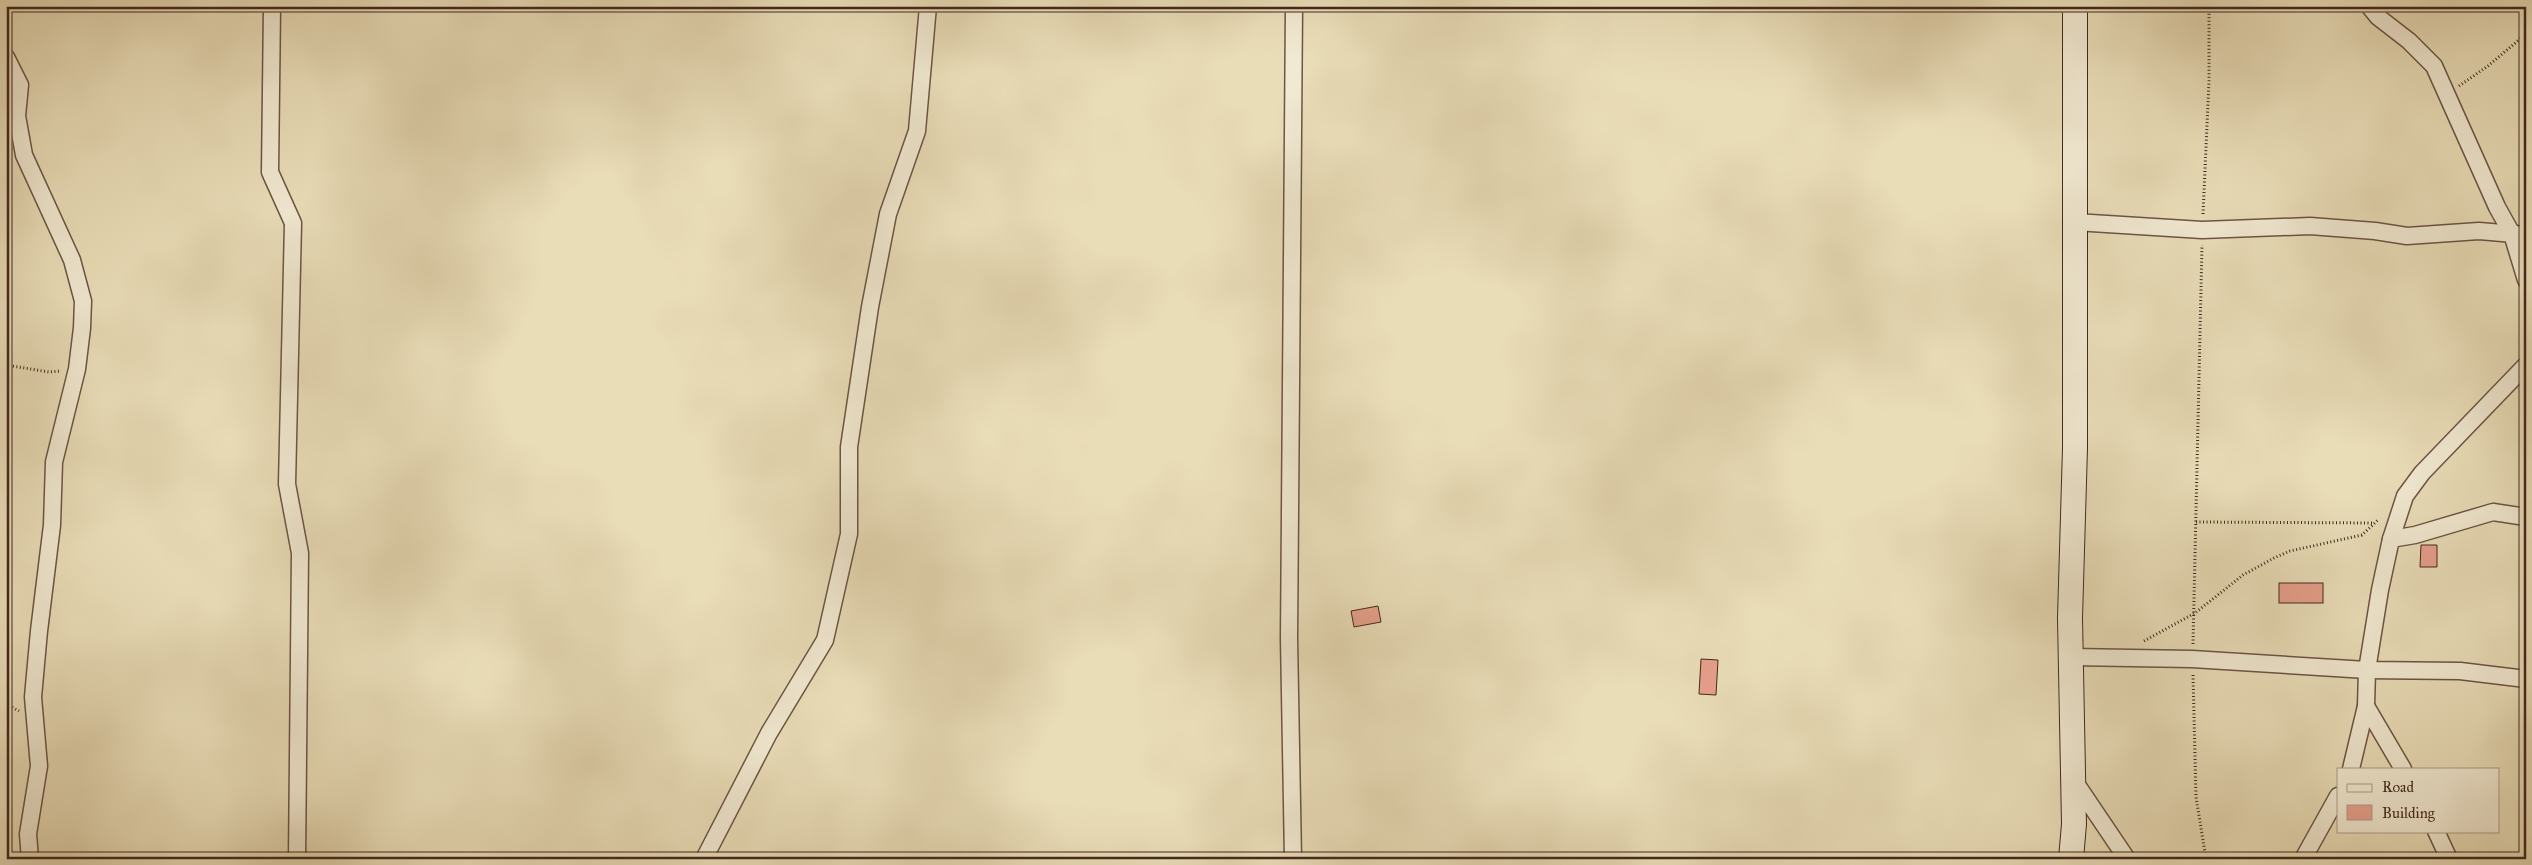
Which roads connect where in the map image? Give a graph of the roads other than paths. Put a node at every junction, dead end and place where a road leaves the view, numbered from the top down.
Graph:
1 (272, 6) edge
2 (928, 6) edge
3 (1294, 6) edge
4 (2075, 6) edge
5 (2369, 6) edge
6 (6, 58) edge
7 (2075, 222) junction
8 (2519, 235) edge
9 (2526, 280) edge
10 (2526, 366) edge
11 (2526, 517) edge
12 (2391, 539) junction
13 (2071, 657) junction
14 (2367, 670) junction
15 (2526, 679) edge
16 (2366, 706) junction
17 (2351, 768) edge
18 (2402, 768) edge
19 (2073, 779) junction
20 (2337, 798) edge
21 (2436, 832) edge
22 (30, 859) edge
23 (297, 859) edge
24 (704, 859) edge
25 (1293, 859) edge
26 (2071, 859) edge
27 (2127, 859) edge
28 (2303, 859) edge
29 (2449, 859) edge

1 - 23 street
2 - 24 street
3 - 25 street
4 - 7 street
5 - 8 street
6 - 22 street
7 - 8 street
7 - 13 street
8 - 9 street
10 - 12 street
11 - 12 street
12 - 14 street
13 - 14 street
13 - 19 street
14 - 15 street
14 - 16 street
16 - 17 street
16 - 18 street
19 - 26 street
19 - 27 street
20 - 28 street
21 - 29 street

